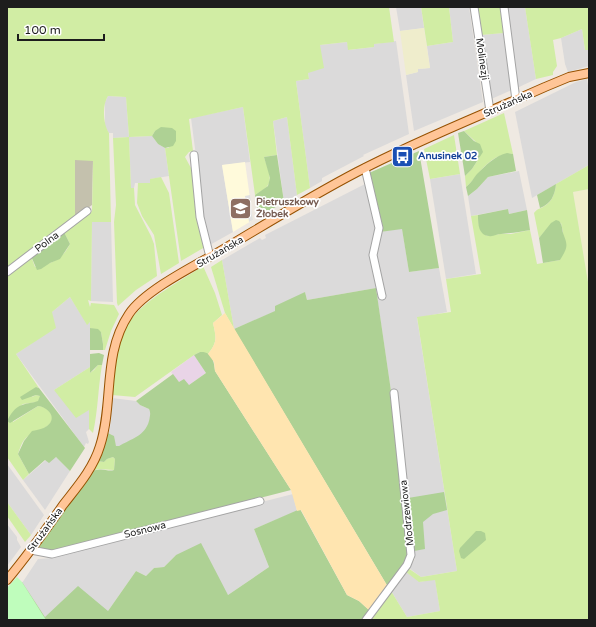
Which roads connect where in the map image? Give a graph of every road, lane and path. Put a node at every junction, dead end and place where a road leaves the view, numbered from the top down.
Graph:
1 (474, 7) edge
2 (504, 7) edge
3 (589, 74) edge
4 (516, 100) junction
5 (490, 111) junction
6 (194, 155) dead end
7 (365, 168) junction
8 (87, 211) dead end
9 (210, 257) junction
10 (7, 272) edge
11 (382, 296) dead end
12 (394, 393) dead end
13 (260, 501) dead end
14 (31, 550) junction
15 (7, 580) edge
16 (366, 620) edge

1 - 5 street, Molinezji
2 - 4 street
3 - 4 main road, Strużańska
4 - 5 main road, Strużańska
5 - 7 main road, Strużańska
6 - 9 street
7 - 9 main road, Strużańska
7 - 11 street
8 - 10 street, Polna
9 - 14 main road, Strużańska
12 - 16 street, Modrzewiowa
13 - 14 street, Sosnowa
14 - 15 main road, Strużańska

